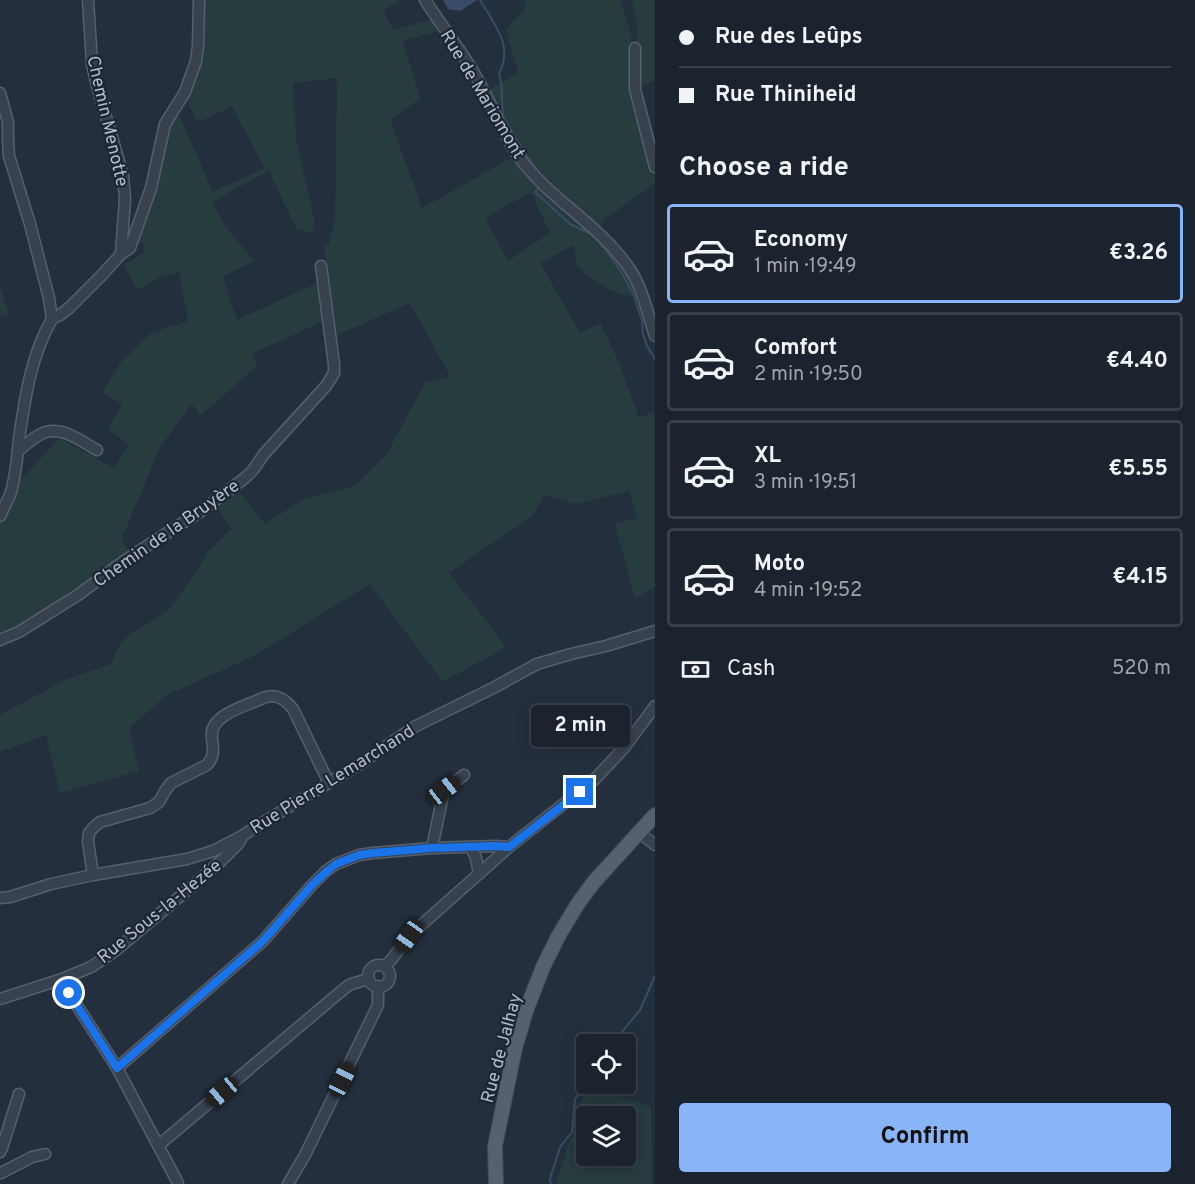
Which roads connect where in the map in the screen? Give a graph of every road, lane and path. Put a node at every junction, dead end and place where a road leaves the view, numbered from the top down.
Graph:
1 (88, 0) edge
2 (199, 0) edge
3 (425, 0) edge
4 (635, 48) dead end
5 (0, 93) edge
6 (655, 167) edge
7 (121, 254) junction
8 (321, 266) dead end
9 (52, 319) junction
10 (655, 336) edge
11 (97, 450) dead end
12 (18, 451) junction
13 (0, 516) edge
14 (655, 631) edge
15 (0, 640) edge
16 (655, 706) edge
17 (464, 775) dead end
18 (329, 783) junction
19 (655, 815) edge
20 (640, 833) junction
21 (242, 836) junction
22 (655, 844) edge
23 (471, 847) junction
24 (509, 847) junction
25 (432, 848) junction
26 (93, 874) junction
27 (479, 874) junction
28 (5, 898) edge
29 (0, 908) edge
30 (385, 966) junction
31 (62, 978) junction
32 (373, 983) junction
33 (0, 999) edge
34 (117, 1068) junction
35 (20, 1094) dead end
36 (159, 1145) junction
37 (0, 1152) edge
38 (45, 1154) dead end
39 (0, 1171) edge
40 (0, 1184) edge
41 (178, 1184) edge
42 (288, 1184) edge
43 (496, 1184) edge

1 - 7 street, Chemin Menotte
2 - 7 street
3 - 10 street, Rue de Mariomont
4 - 6 street
5 - 9 street
7 - 9 street
8 - 15 street, Chemin de la Bruyère
9 - 12 street
11 - 12 street
12 - 13 street
14 - 18 street, Rue Pierre Lemarchand
16 - 24 street
17 - 25 street
18 - 21 street, Rue Pierre Lemarchand
18 - 26 street
19 - 20 main road, Rue de Jalhay
20 - 22 street
20 - 43 main road, Rue de Jalhay
21 - 26 street, Rue Pierre Lemarchand
21 - 31 street, Rue Sous-la-Hezée
23 - 24 street
23 - 25 street
23 - 27 street
24 - 27 street
25 - 34 street
26 - 28 street, Rue Pierre Lemarchand
27 - 30 street
28 - 29 street
30 - 32 street
30 - 32 street
31 - 33 street, Rue Sous-la-Hezée
31 - 34 street
32 - 36 street
32 - 42 street
34 - 36 street
35 - 37 street
36 - 41 street
38 - 39 street
39 - 40 street

